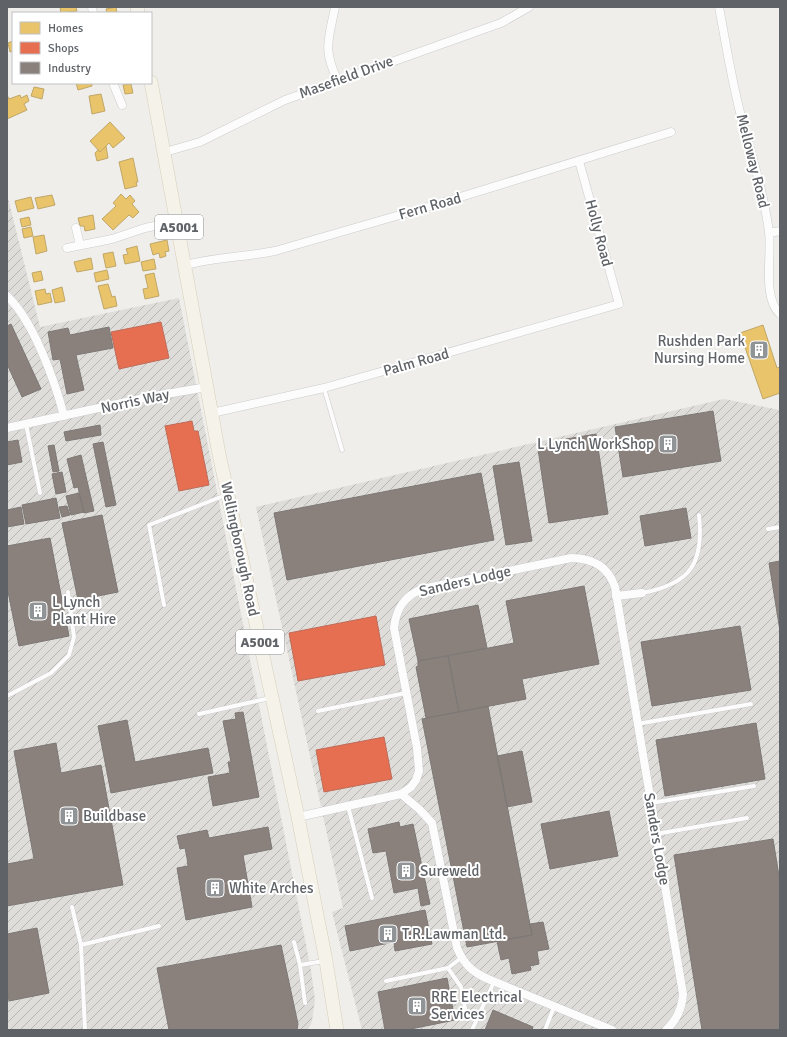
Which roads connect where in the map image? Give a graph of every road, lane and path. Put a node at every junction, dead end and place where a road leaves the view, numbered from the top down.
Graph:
1 (334, 7) edge
2 (530, 7) edge
3 (719, 7) edge
4 (338, 80) junction
5 (113, 84) edge
6 (151, 84) edge
7 (122, 105) dead end
8 (671, 132) dead end
9 (165, 152) junction
10 (579, 161) junction
11 (178, 221) junction
12 (76, 228) dead end
13 (780, 231) edge
14 (769, 233) junction
15 (80, 245) junction
16 (66, 248) dead end
17 (186, 265) junction
18 (7, 296) edge
19 (619, 304) joint
20 (780, 314) edge
21 (206, 387) junction
22 (324, 388) junction
23 (212, 412) junction
24 (64, 416) junction
25 (26, 424) junction
26 (7, 428) edge
27 (342, 450) dead end
28 (40, 493) dead end
29 (228, 494) junction
30 (699, 514) dead end
31 (780, 527) edge
32 (768, 529) dead end
33 (68, 592) dead end
34 (642, 593) joint
35 (616, 596) junction
36 (164, 605) dead end
37 (406, 693) junction
38 (7, 696) edge
39 (272, 698) junction
40 (751, 704) dead end
41 (318, 711) dead end
42 (199, 714) dead end
43 (637, 724) junction
44 (754, 786) dead end
45 (401, 794) junction
46 (650, 803) junction
47 (348, 806) junction
48 (298, 817) junction
49 (747, 818) dead end
50 (656, 834) junction
51 (372, 898) dead end
52 (72, 907) dead end
53 (159, 926) dead end
54 (294, 942) dead end
55 (81, 945) junction
56 (461, 958) junction
57 (326, 961) junction
58 (300, 965) junction
59 (448, 968) junction
60 (386, 981) dead end
61 (494, 982) junction
62 (304, 1003) dead end
63 (554, 1006) junction
64 (465, 1008) dead end
65 (334, 1014) junction
66 (667, 1029) edge
67 (85, 1030) edge
68 (332, 1030) edge
69 (337, 1030) edge
70 (472, 1030) edge
71 (545, 1030) edge
72 (612, 1030) edge

1 - 4 street
2 - 4 street, Masefield Drive
3 - 14 street, Melloway Road
4 - 9 street, Masefield Drive
5 - 7 street
6 - 9 main road, Wellingborough Road / A5001
8 - 10 street, Fern Road
9 - 11 main road, Wellingborough Road / A5001
10 - 17 street, Fern Road
10 - 19 street, Holly Road
11 - 15 street
11 - 17 main road, Wellingborough Road / A5001
12 - 15 street
13 - 14 street
14 - 20 street, Melloway Road
15 - 16 street
17 - 21 main road, Wellingborough Road / A5001
18 - 24 street
19 - 22 street, Palm Road
21 - 23 main road, Wellingborough Road / A5001
21 - 24 street, Norris Way
22 - 23 street, Palm Road
22 - 27 lane
23 - 29 main road, Wellingborough Road / A5001
24 - 25 street, Norris Way
25 - 26 street, Norris Way
25 - 28 lane
29 - 36 lane
29 - 39 main road, Wellingborough Road / A5001
30 - 34 lane
31 - 32 lane
33 - 38 lane
34 - 35 street
35 - 37 street, Sanders Lodge
35 - 43 street, Sanders Lodge
37 - 41 lane
37 - 45 street, Sanders Lodge
39 - 42 lane
39 - 48 main road, Wellingborough Road / A5001
40 - 43 lane
43 - 46 street, Sanders Lodge
44 - 46 lane
45 - 47 street, Sanders Lodge
45 - 56 street
46 - 50 street, Sanders Lodge
47 - 48 street, Sanders Lodge
47 - 51 lane
48 - 57 main road, Wellingborough Road / A5001
49 - 50 lane
50 - 66 street, Sanders Lodge
52 - 55 lane
53 - 55 lane
54 - 58 lane
55 - 67 lane
56 - 59 lane
56 - 61 street
57 - 58 lane
57 - 65 main road, Wellingborough Road / A5001
58 - 62 lane
59 - 60 lane
59 - 64 lane
61 - 63 street
61 - 70 lane
63 - 71 lane
63 - 72 street
65 - 68 main road, Wellingborough Road
65 - 69 main road, Wellingborough Road

